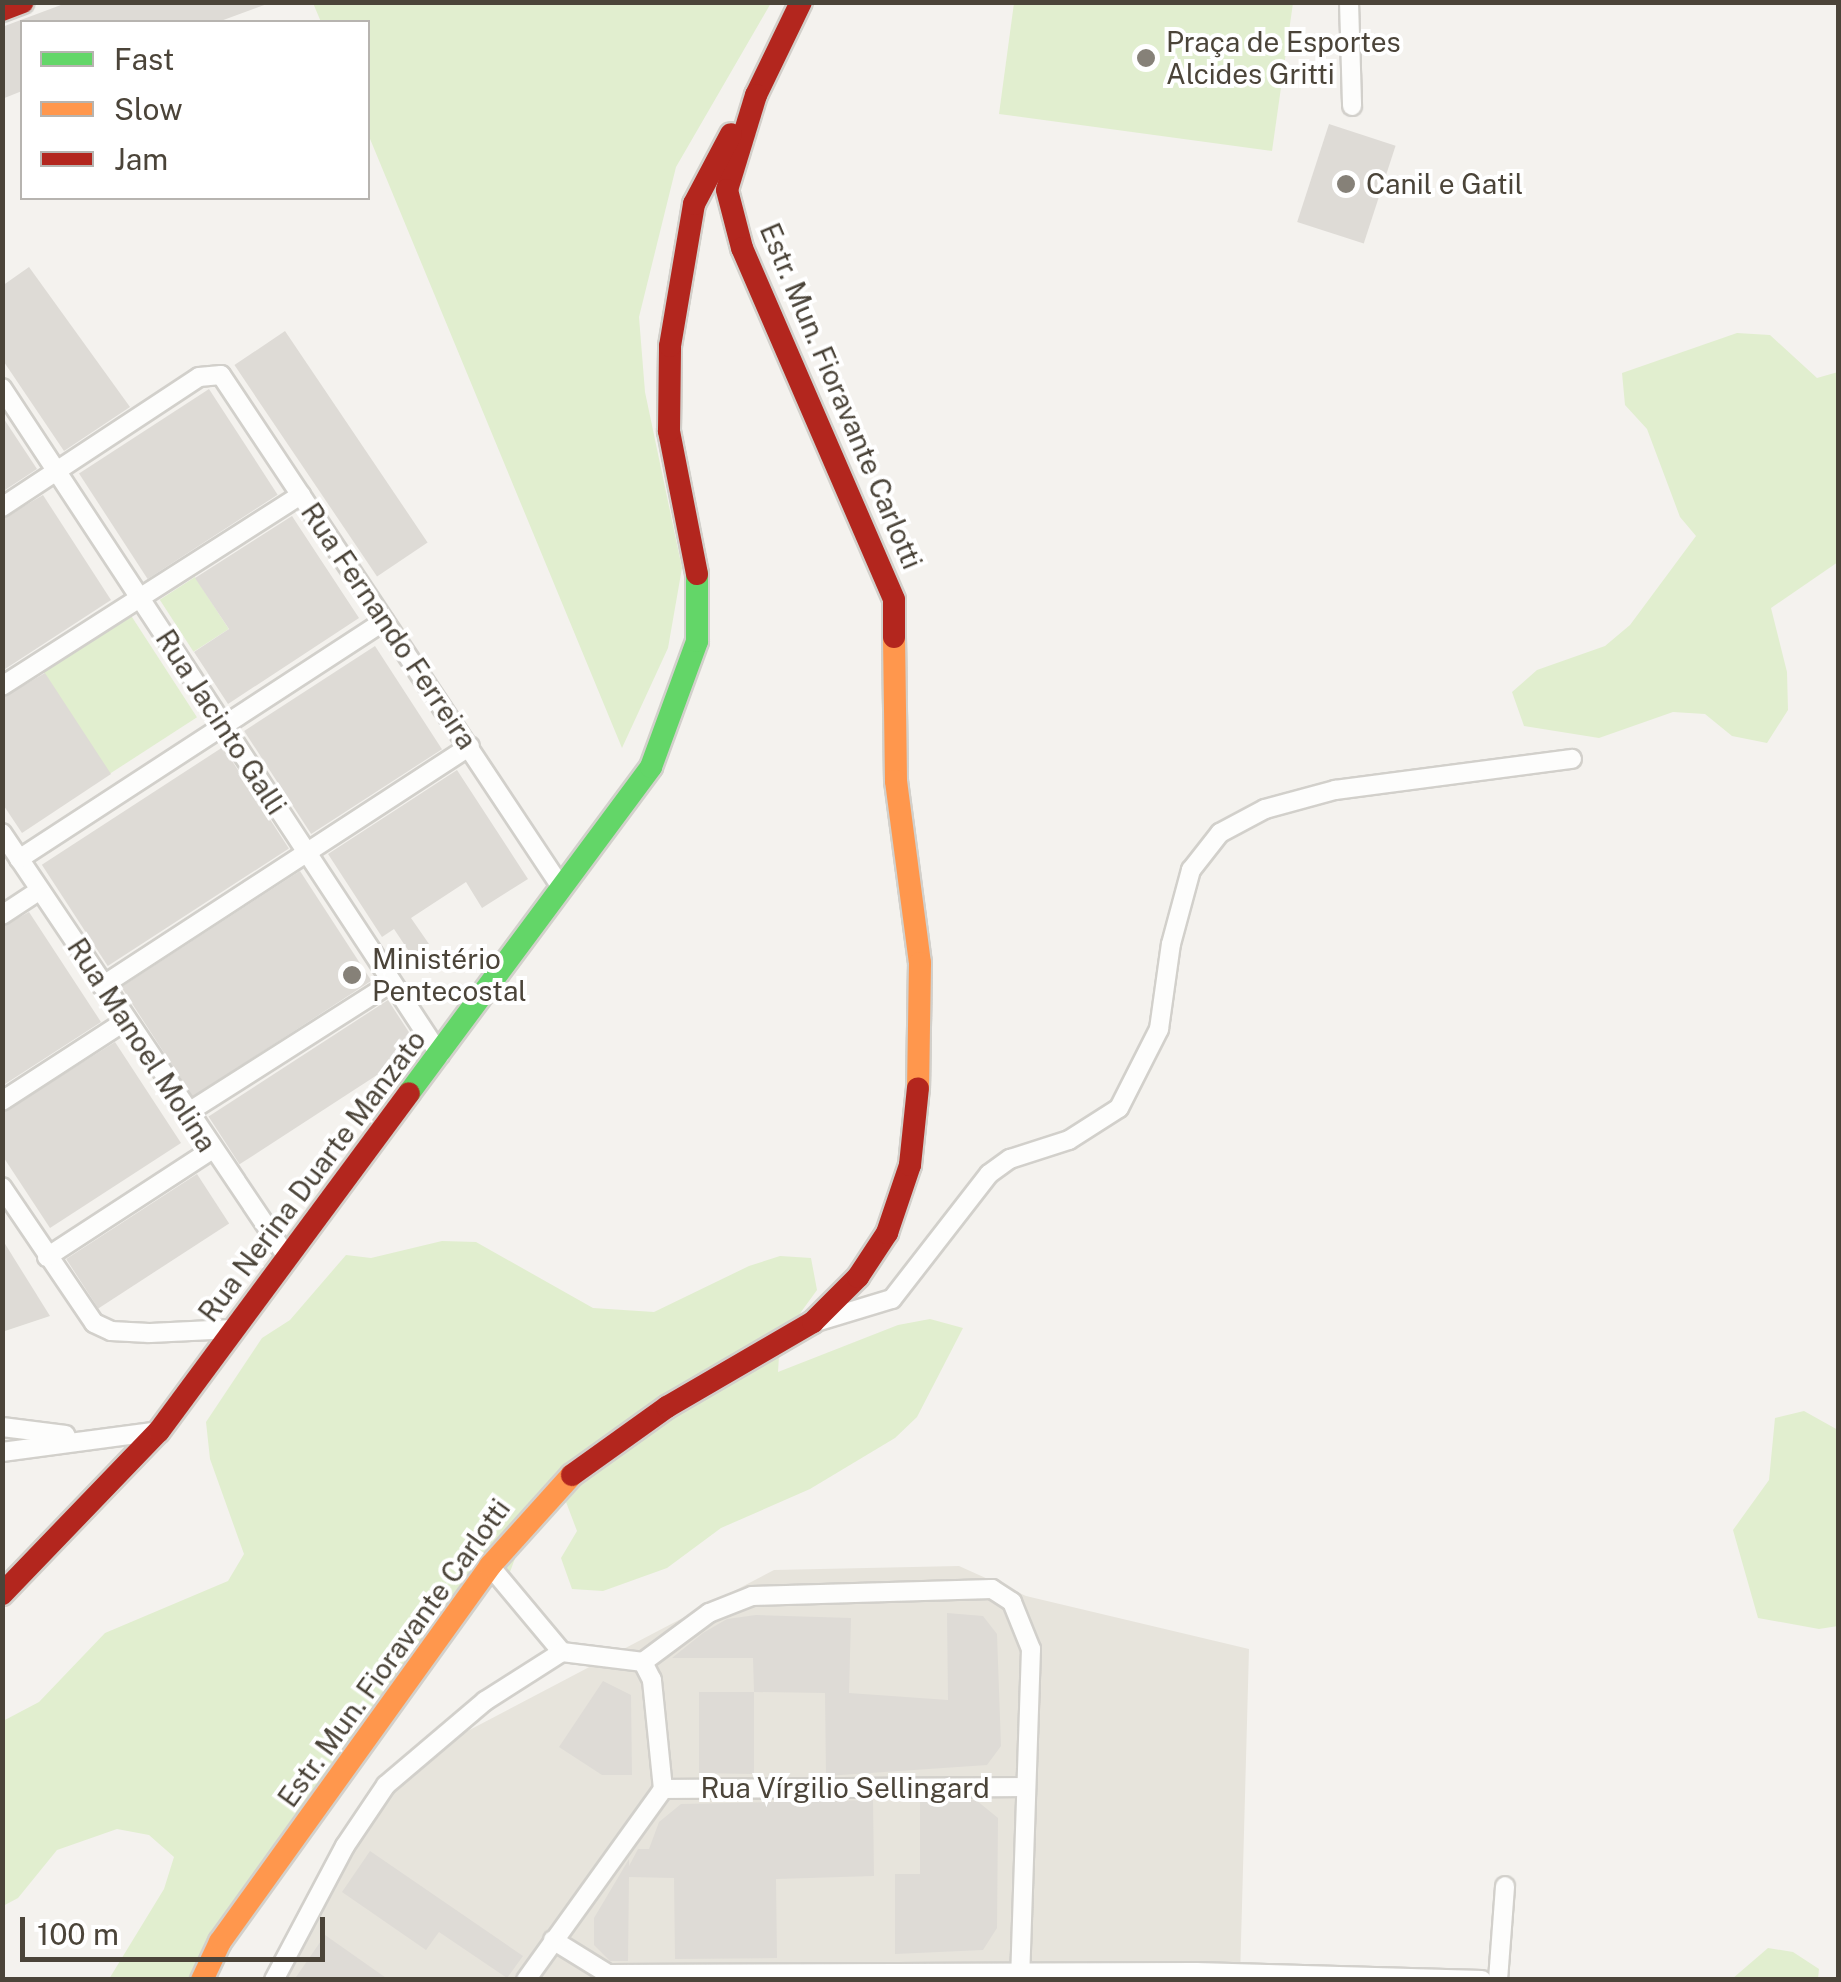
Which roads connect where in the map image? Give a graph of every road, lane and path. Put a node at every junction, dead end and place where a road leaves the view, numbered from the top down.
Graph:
1 (23, 2) edge
2 (801, 2) edge
3 (1349, 2) edge
4 (2, 10) edge
5 (756, 95) junction
6 (1352, 106) dead end
7 (2, 388) edge
8 (56, 472) junction
9 (301, 494) junction
10 (2, 507) edge
11 (140, 598) junction
12 (384, 621) junction
13 (2, 686) edge
14 (224, 724) junction
15 (470, 746) junction
16 (1572, 759) dead end
17 (2, 833) edge
18 (308, 855) junction
19 (19, 859) junction
20 (561, 887) junction
21 (40, 890) junction
22 (2, 915) edge
23 (391, 982) junction
24 (102, 986) junction
25 (125, 1022) junction
26 (440, 1055) junction
27 (2, 1101) edge
28 (187, 1114) junction
29 (211, 1150) junction
30 (2, 1187) edge
31 (285, 1254) junction
32 (47, 1257) junction
33 (813, 1322) junction
34 (234, 1329) junction
35 (2, 1426) edge
36 (159, 1431) junction
37 (82, 1438) junction
38 (2, 1452) edge
39 (490, 1566) junction
40 (2, 1594) edge
41 (562, 1652) junction
42 (644, 1662) junction
43 (1026, 1787) junction
44 (664, 1789) junction
45 (1504, 1886) dead end
46 (552, 1940) junction
47 (1020, 1976) edge
48 (202, 1980) edge
49 (274, 1980) edge
50 (526, 1980) edge
51 (1482, 1980) edge
52 (1498, 1980) edge

1 - 4 street
2 - 5 street, Estr. Mun. Fioravante Carlotti
3 - 6 street
5 - 20 street, Rua Nerina Duarte Manzato
5 - 33 street, Estr. Mun. Fioravante Carlotti
7 - 8 street, Rua Jacinto Galli
8 - 9 street, Rua Fernando Ferreira
8 - 10 street
8 - 11 street, Rua Jacinto Galli
9 - 11 street
9 - 12 street, Rua Fernando Ferreira
11 - 13 street
11 - 14 street, Rua Jacinto Galli
12 - 14 street
12 - 15 street, Rua Fernando Ferreira
14 - 18 street, Rua Jacinto Galli
14 - 19 street
15 - 18 street
15 - 20 street, Rua Fernando Ferreira
16 - 33 street
17 - 19 street, Rua Manoel Molina
18 - 23 street, Rua Jacinto Galli
18 - 24 street
19 - 21 street, Rua Manoel Molina
20 - 26 street, Rua Nerina Duarte Manzato
21 - 22 street
21 - 24 street, Rua Manoel Molina
23 - 26 street, Rua Jacinto Galli
23 - 28 street
24 - 25 street, Rua Manoel Molina
25 - 27 street
25 - 28 street, Rua Manoel Molina
26 - 31 street, Rua Nerina Duarte Manzato
28 - 29 street, Rua Manoel Molina
29 - 31 street, Rua Manoel Molina
29 - 32 street
30 - 32 street
31 - 34 street, Rua Nerina Duarte Manzato
32 - 34 street
33 - 39 street, Estr. Mun. Fioravante Carlotti
34 - 36 street, Rua Nerina Duarte Manzato
35 - 37 street
36 - 37 street
36 - 40 street, Rua Nerina Duarte Manzato
37 - 38 street
39 - 41 street
39 - 48 street, Estr. Mun. Fioravante Carlotti
41 - 42 street
41 - 49 street
42 - 43 street
42 - 44 street
43 - 44 street, Rua Vírgilio Sellingard
43 - 47 street
44 - 46 street
45 - 52 street
46 - 47 street
46 - 50 street
47 - 51 street

